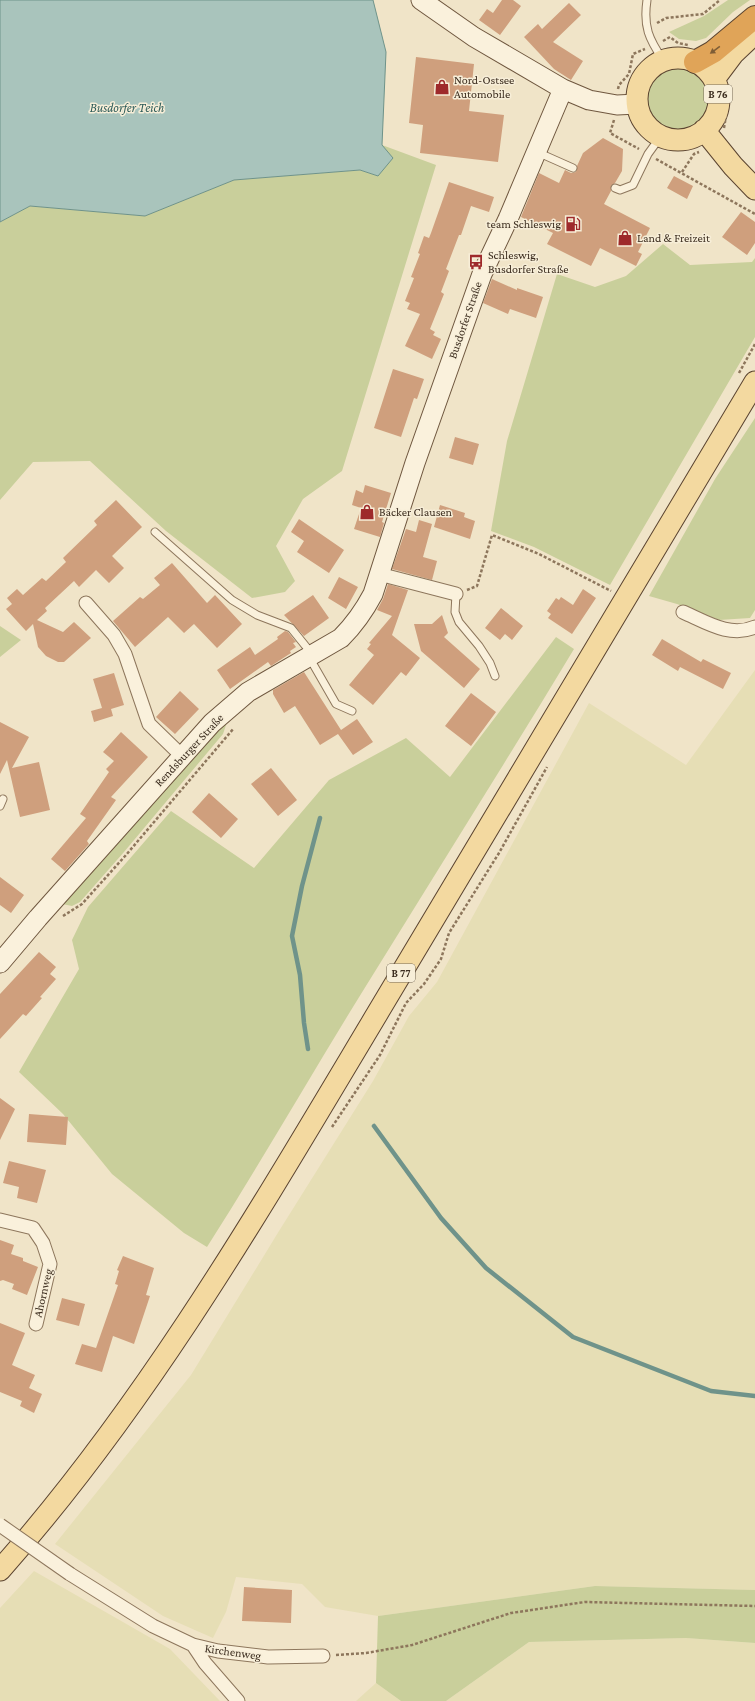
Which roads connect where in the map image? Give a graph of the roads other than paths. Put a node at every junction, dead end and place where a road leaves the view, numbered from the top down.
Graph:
1 (421, 0) edge
2 (647, 0) edge
3 (755, 17) edge
4 (755, 33) edge
5 (658, 53) junction
6 (692, 53) junction
7 (563, 89) junction
8 (723, 89) junction
9 (627, 105) junction
10 (704, 130) junction
11 (661, 136) junction
12 (536, 151) junction
13 (573, 168) dead end
14 (615, 188) dead end
15 (755, 189) edge
16 (755, 382) edge
17 (155, 532) dead end
18 (382, 565) junction
19 (456, 594) joint
20 (86, 603) dead end
21 (683, 612) dead end
22 (755, 627) edge
23 (310, 655) junction
24 (495, 676) dead end
25 (352, 711) dead end
26 (182, 756) junction
27 (0, 963) edge
28 (0, 1220) edge
29 (36, 1324) dead end
30 (0, 1525) edge
31 (0, 1570) edge
32 (193, 1645) junction
33 (322, 1656) road end
34 (238, 1701) edge

1 - 7 street
2 - 5 lane
3 -> 6 highway
4 - 8 main road
5 - 6 main road, B 76
5 - 9 main road
6 - 8 main road, B 76
7 - 9 street
7 - 12 street, Busdorfer Straße
8 - 10 main road, B 76
9 - 11 main road, B 76
10 - 11 main road, B 76
10 - 15 main road
11 - 14 lane
12 - 13 lane
12 - 18 street, Busdorfer Straße
16 - 31 main road, B 77
17 - 23 lane
18 - 19 street
18 - 23 street, Rendsburger Straße
19 - 24 lane
20 - 26 street
21 - 22 street
23 - 25 lane
23 - 26 street, Rendsburger Straße
26 - 27 street, Rendsburger Straße
28 - 29 street, Ahornweg
30 - 32 street, Kirchenweg, bridge
32 - 33 street, Kirchenweg
32 - 34 street

